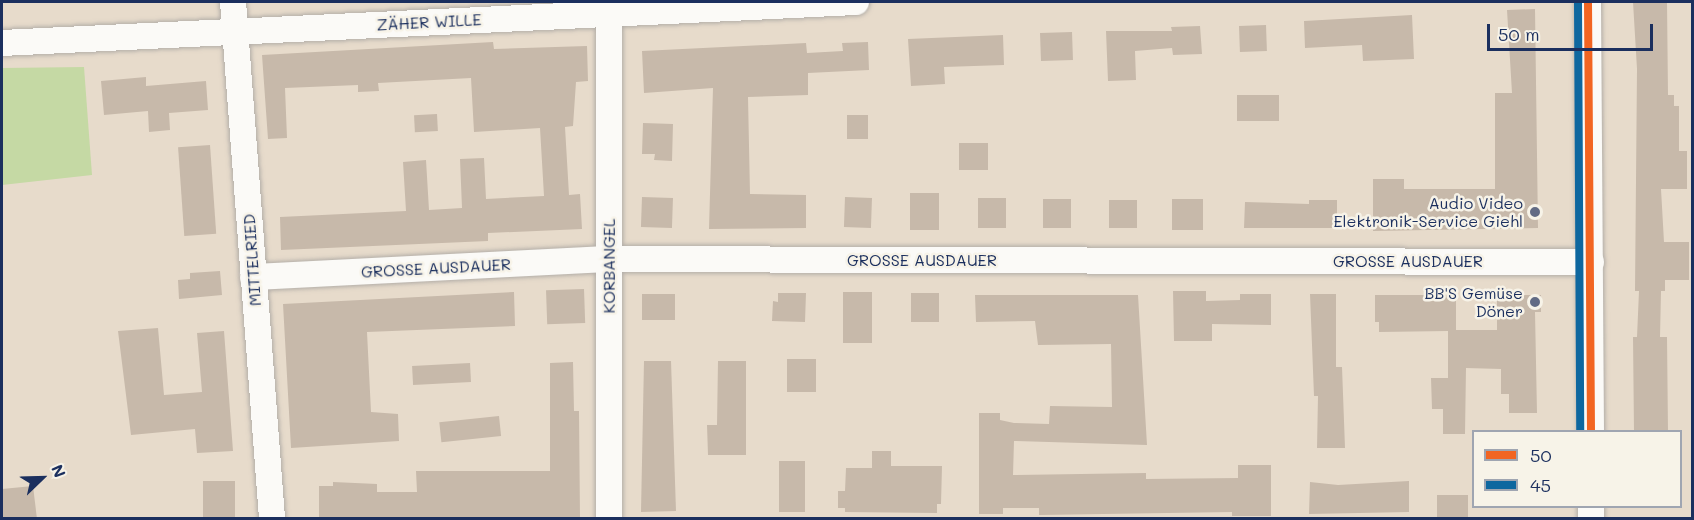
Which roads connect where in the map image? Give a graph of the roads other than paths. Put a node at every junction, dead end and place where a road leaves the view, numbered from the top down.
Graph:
1 (233, 2) edge
2 (856, 2) edge
3 (1588, 2) edge
4 (609, 14) junction
5 (236, 32) junction
6 (2, 43) edge
7 (609, 259) junction
8 (1591, 262) junction
9 (253, 277) junction
10 (1591, 430) edge
11 (272, 519) edge
12 (609, 519) edge

1 - 5 street, MITTELRIED
2 - 4 street, ZÄHER WILLE
3 - 8 street
4 - 5 street, ZÄHER WILLE
4 - 7 street, KORBANGEL
5 - 6 street, ZÄHER WILLE
5 - 9 street, MITTELRIED
7 - 8 street, GROSSE AUSDAUER
7 - 9 street, GROSSE AUSDAUER
7 - 12 street, KORBANGEL
8 - 10 street
9 - 11 street, MITTELRIED

